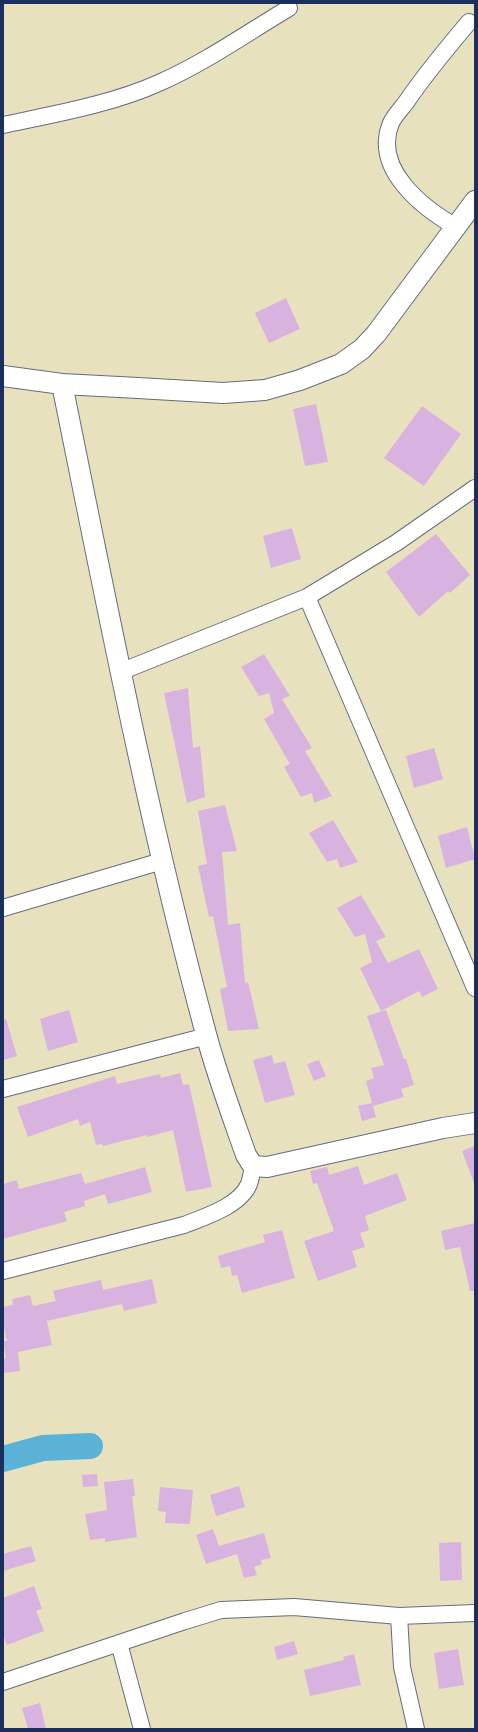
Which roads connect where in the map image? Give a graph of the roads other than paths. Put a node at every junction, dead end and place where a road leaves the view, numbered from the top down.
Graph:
1 (289, 8) dead end
2 (469, 22) dead end
3 (3, 125) edge
4 (475, 200) edge
5 (456, 228) junction
6 (3, 376) edge
7 (62, 384) junction
8 (475, 488) edge
9 (306, 597) junction
10 (120, 672) junction
11 (162, 861) junction
12 (3, 908) edge
13 (475, 988) edge
14 (207, 1036) junction
15 (3, 1090) edge
16 (475, 1123) edge
17 (253, 1166) junction
18 (3, 1271) edge
19 (475, 1613) edge
20 (399, 1616) junction
21 (119, 1643) junction
22 (3, 1682) edge
23 (142, 1729) edge
24 (416, 1729) edge

1 - 3 street
2 - 5 street
4 - 5 street
5 - 7 street
6 - 7 street
7 - 10 street
8 - 9 street
9 - 10 street
9 - 13 street
10 - 11 street
11 - 12 street
11 - 14 street
14 - 15 street
14 - 17 street
16 - 17 street
17 - 18 street
19 - 20 street
20 - 21 street
20 - 24 street
21 - 22 street
21 - 23 street

